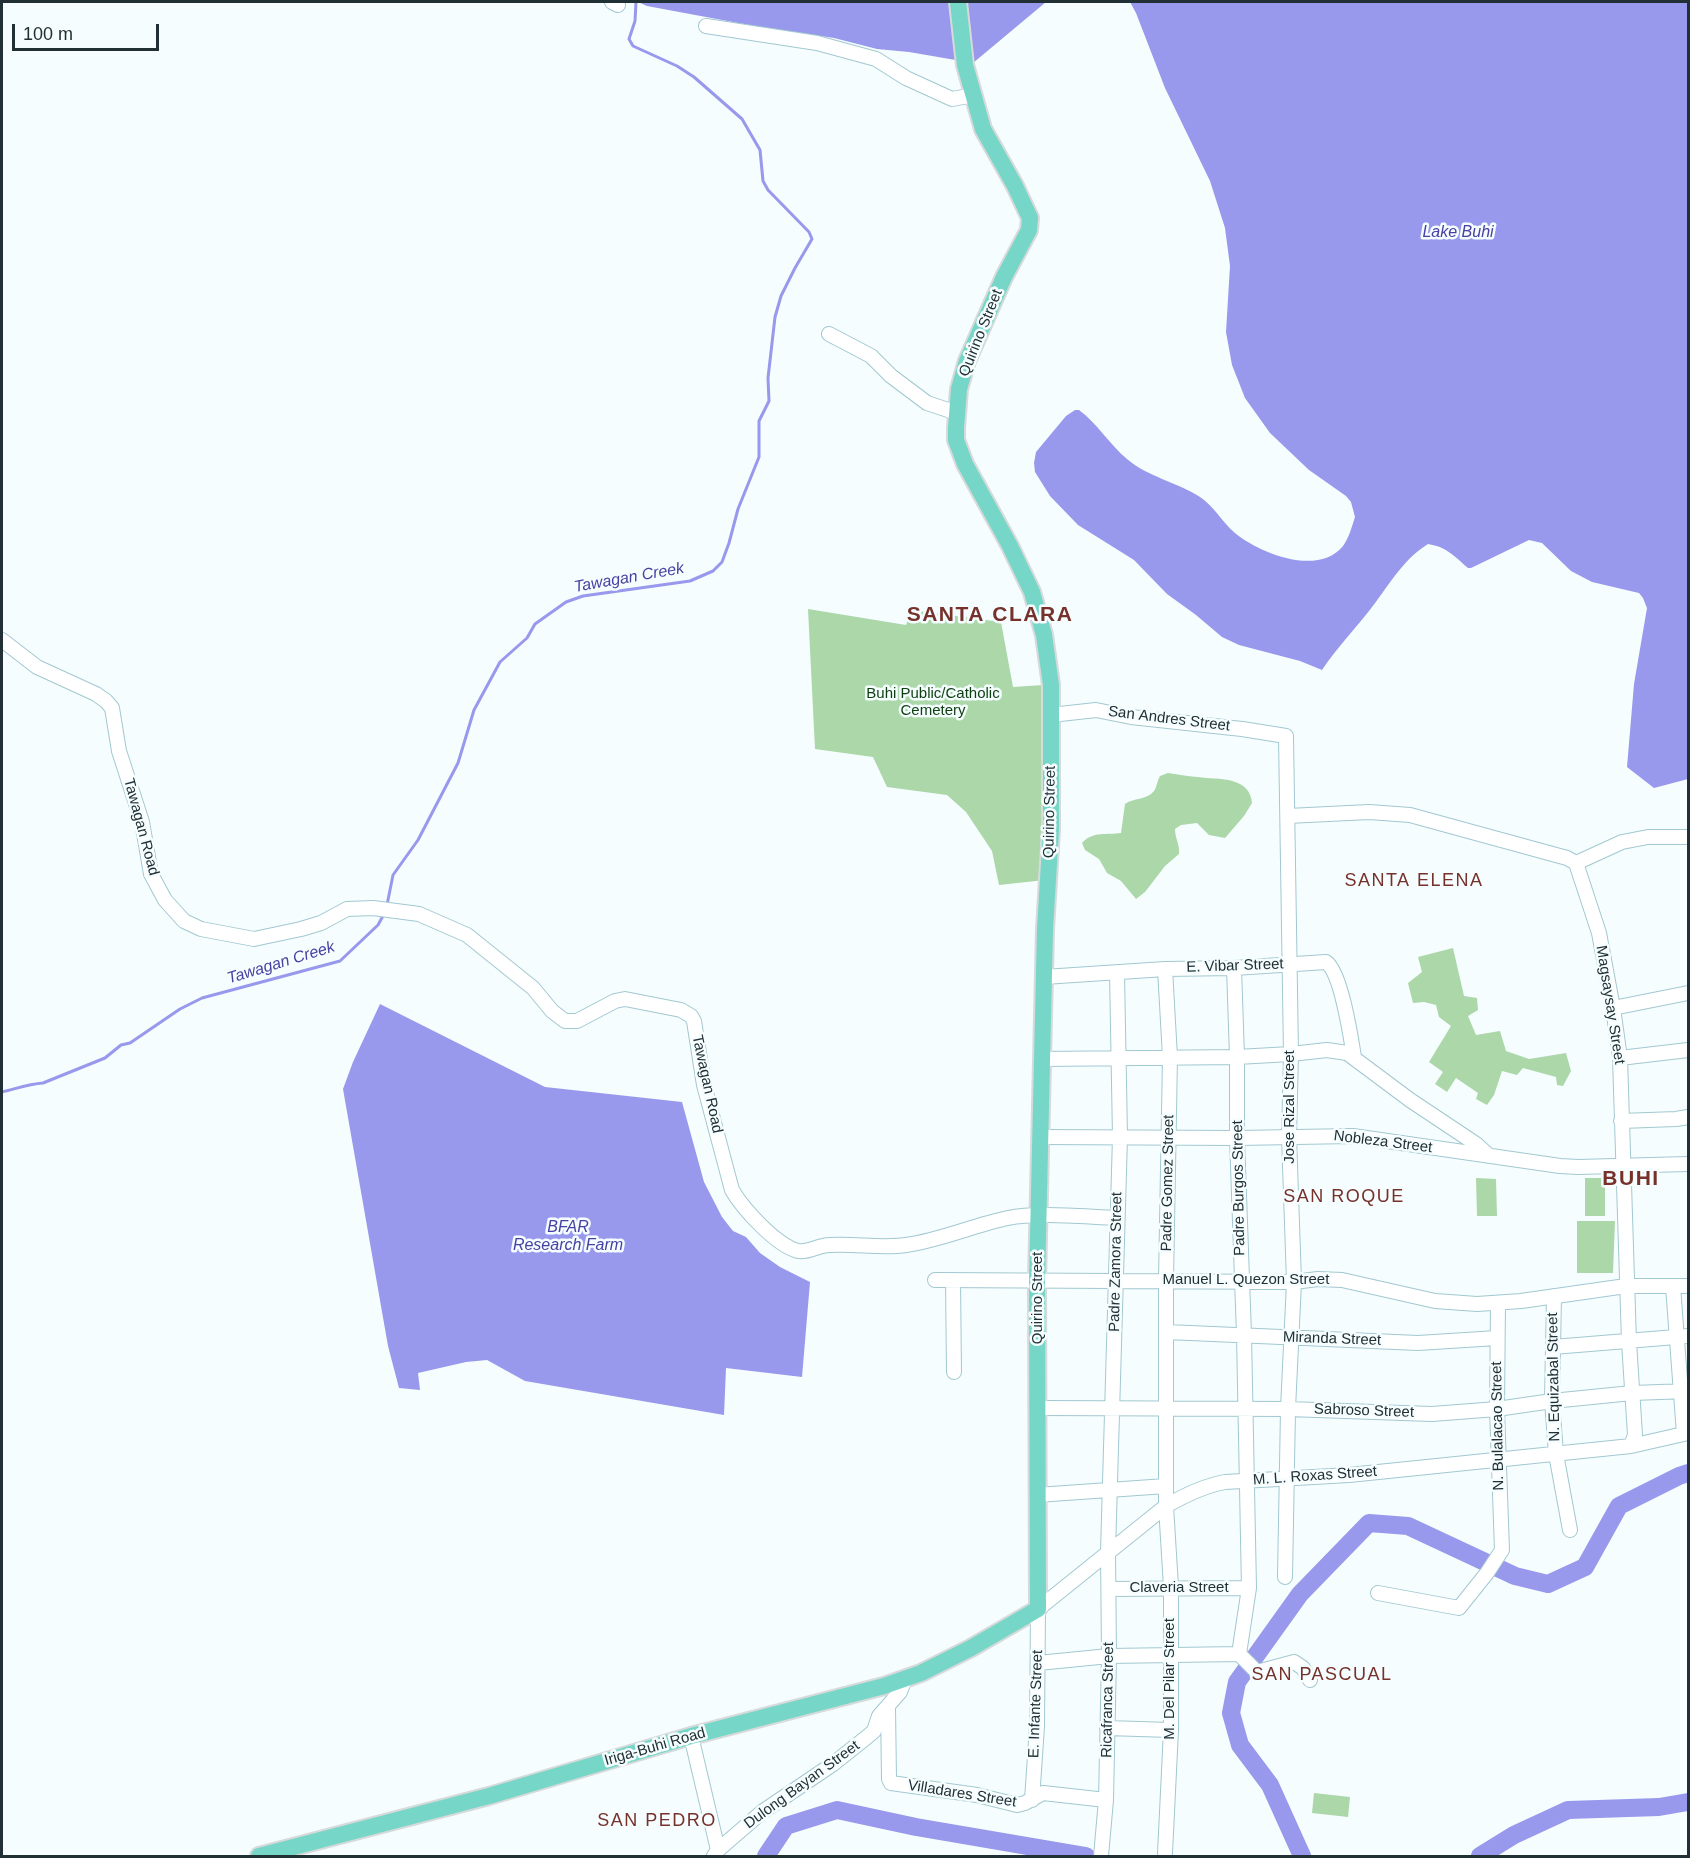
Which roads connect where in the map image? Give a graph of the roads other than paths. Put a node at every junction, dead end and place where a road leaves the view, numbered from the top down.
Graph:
1 (958, 2) edge
2 (706, 26) dead end
3 (974, 95) junction
4 (829, 334) dead end
5 (957, 413) junction
6 (2, 640) edge
7 (1051, 716) junction
8 (1286, 736) joint
9 (1288, 816) junction
10 (1689, 837) edge
11 (1576, 863) junction
12 (1288, 964) junction
13 (1234, 968) junction
14 (1165, 969) junction
15 (1117, 972) junction
16 (1044, 977) junction
17 (1689, 993) edge
18 (1613, 1008) junction
19 (1689, 1050) edge
20 (1291, 1054) junction
21 (1237, 1057) junction
22 (1354, 1057) junction
23 (1118, 1058) junction
24 (1170, 1058) junction
25 (1041, 1059) junction
26 (1620, 1059) junction
27 (1689, 1117) edge
28 (1621, 1121) junction
29 (1289, 1136) junction
30 (1041, 1137) junction
31 (1120, 1137) junction
32 (1170, 1138) junction
33 (1237, 1138) junction
34 (1488, 1155) junction
35 (1689, 1164) edge
36 (1623, 1167) junction
37 (1039, 1216) junction
38 (1117, 1218) junction
39 (935, 1280) dead end
40 (953, 1280) junction
41 (1038, 1281) junction
42 (1116, 1281) junction
43 (1166, 1281) junction
44 (1241, 1281) junction
45 (1294, 1282) junction
46 (1626, 1286) junction
47 (1673, 1286) junction
48 (1689, 1286) edge
49 (1554, 1296) junction
50 (1498, 1303) junction
51 (1167, 1332) junction
52 (1244, 1335) junction
53 (1292, 1337) junction
54 (1682, 1337) edge
55 (1497, 1338) junction
56 (1629, 1342) junction
57 (1553, 1347) junction
58 (954, 1372) dead end
59 (1685, 1391) edge
60 (1632, 1393) junction
61 (1552, 1401) junction
62 (1038, 1408) junction
63 (1165, 1408) junction
64 (1112, 1409) junction
65 (1244, 1409) junction
66 (1288, 1409) junction
67 (1497, 1409) junction
68 (1686, 1434) edge
69 (1631, 1446) junction
70 (1556, 1454) junction
71 (1499, 1460) junction
72 (1287, 1478) junction
73 (1246, 1481) junction
74 (1166, 1486) junction
75 (1111, 1491) junction
76 (1037, 1495) junction
77 (1166, 1506) junction
78 (1570, 1530) dead end
79 (1108, 1552) junction
80 (1285, 1577) dead end
81 (1171, 1587) junction
82 (1249, 1588) junction
83 (1109, 1589) junction
84 (1378, 1593) dead end
85 (1038, 1609) junction
86 (1169, 1655) junction
87 (1109, 1656) junction
88 (1241, 1656) junction
89 (1038, 1663) junction
90 (905, 1679) junction
91 (1310, 1680) dead end
92 (888, 1707) junction
93 (1107, 1728) junction
94 (1171, 1730) junction
95 (691, 1736) junction
96 (1032, 1800) junction
97 (1106, 1800) junction
98 (1101, 1852) edge
99 (716, 1853) edge
100 (1165, 1853) dead end
101 (259, 1857) edge

1 - 3 main road, Quirino Street
2 - 3 street
3 - 5 main road, Quirino Street
4 - 5 street
5 - 7 main road, Quirino Street
6 - 37 street, Tawagan Road
7 - 8 street, San Andres Street
7 - 16 main road, Quirino Street
8 - 9 street, Jose Rizal Street
9 - 11 street
9 - 12 street, Jose Rizal Street
10 - 11 street
11 - 18 street, Magsaysay Street
12 - 13 street, E. Vibar Street
12 - 20 street, Jose Rizal Street
12 - 22 street, E. Vibar Street
13 - 14 street, E. Vibar Street
13 - 21 street, Padre Burgos Street
14 - 15 street, E. Vibar Street
14 - 24 street, Padre Gomez Street
15 - 16 street, E. Vibar Street
15 - 23 street, Padre Zamora Street
16 - 25 main road, Quirino Street
17 - 18 street
18 - 26 street, Magsaysay Street
19 - 26 street
20 - 21 street
20 - 22 street
20 - 29 street, Jose Rizal Street
21 - 24 street
21 - 33 street, Padre Burgos Street
22 - 34 street
23 - 24 street
23 - 25 street
23 - 31 street, Padre Zamora Street
24 - 32 street, Padre Gomez Street
25 - 30 main road, Quirino Street
26 - 28 street, Magsaysay Street
27 - 28 street
28 - 36 street, Magsaysay Street
29 - 33 street, Nobleza Street
29 - 34 street, Nobleza Street
29 - 45 street, Jose Rizal Street
30 - 31 street, Nobleza Street
30 - 37 main road, Quirino Street
31 - 32 street, Nobleza Street
31 - 38 street, Padre Zamora Street
32 - 33 street, Nobleza Street
32 - 43 street, Padre Gomez Street
33 - 44 street, Padre Burgos Street
34 - 36 street, Nobleza Street
35 - 36 street, Nobleza Street
36 - 46 street, Magsaysay Street
37 - 38 street, Tawagan Road
37 - 41 main road, Quirino Street
38 - 42 street, Padre Zamora Street
39 - 40 street, Manuel L. Quezon Street
40 - 41 street, Manuel L. Quezon Street
40 - 58 street
41 - 42 street, Manuel L. Quezon Street
41 - 62 main road, Quirino Street
42 - 43 street, Manuel L. Quezon Street
42 - 64 street, Padre Zamora Street
43 - 44 street, Manuel L. Quezon Street
43 - 51 street, Padre Gomez Street
44 - 45 street, Manuel L. Quezon Street
44 - 52 street, Padre Burgos Street
45 - 50 street, Manuel L. Quezon Street
45 - 53 street, Jose Rizal Street
46 - 47 street, Manuel L. Quezon Street
46 - 49 street, Manuel L. Quezon Street
46 - 56 street, Magsaysay Street
47 - 48 street, Manuel L. Quezon Street
47 - 54 street
49 - 50 street, Manuel L. Quezon Street
49 - 57 street, N. Equizabal Street
50 - 55 street, N. Bulalacao Street
51 - 52 street, Miranda Street
51 - 63 street, Padre Gomez Street
52 - 53 street, Miranda Street
52 - 65 street, Padre Burgos Street
53 - 55 street, Miranda Street
53 - 66 street, Jose Rizal Street
54 - 56 street
54 - 59 street
55 - 67 street, N. Bulalacao Street
56 - 57 street
56 - 60 street, Magsaysay Street
57 - 61 street, N. Equizabal Street
59 - 60 street, Sabroso Street
59 - 68 street
60 - 61 street, Sabroso Street
60 - 69 street, Magsaysay Street
61 - 67 street, Sabroso Street
61 - 70 street, N. Equizabal Street
62 - 64 street, Sabroso Street
62 - 76 main road, Quirino Street
63 - 64 street, Sabroso Street
63 - 65 street, Sabroso Street
63 - 74 street, Padre Gomez Street
64 - 75 street, Padre Zamora Street
65 - 66 street, Sabroso Street
65 - 73 street, Padre Burgos Street
66 - 67 street, Sabroso Street
66 - 72 street, Jose Rizal Street
67 - 71 street, N. Bulalacao Street
68 - 69 street, M. L. Roxas Street
69 - 70 street, M. L. Roxas Street
70 - 71 street, M. L. Roxas Street
70 - 78 street, N. Equizabal Street
71 - 72 street, M. L. Roxas Street
71 - 84 street, N. Bulalacao Street
72 - 73 street, M. L. Roxas Street
72 - 80 street, Jose Rizal Street
73 - 77 street, M. L. Roxas Street
73 - 82 street, Padre Burgos Street
74 - 75 street
74 - 77 street, Padre Gomez Street
75 - 76 street
75 - 79 street, Padre Zamora Street
76 - 85 main road, Quirino Street
77 - 79 street, M. L. Roxas Street
77 - 81 street, M. Del Pilar Street
79 - 83 street, Ricafranca Street
79 - 85 street, M. L. Roxas Street
81 - 82 street, Claveria Street
81 - 83 street, Claveria Street
81 - 86 street, M. Del Pilar Street
82 - 88 street, Padre Burgos Street
83 - 87 street, Ricafranca Street
85 - 89 street, E. Infante Street
85 - 90 main road, Iriga-Buhi Road
86 - 87 street
86 - 88 street
86 - 94 street, M. Del Pilar Street
87 - 89 street
87 - 93 street, Ricafranca Street
88 - 91 street
89 - 96 street, E. Infante Street
90 - 92 street, Dulong Bayan Street
90 - 95 main road, Iriga-Buhi Road
92 - 96 street, Villadares Street
92 - 99 street, Dulong Bayan Street
93 - 94 street
93 - 97 street, Ricafranca Street
94 - 100 street, M. Del Pilar Street
95 - 99 street
95 - 101 main road, Iriga-Buhi Road
96 - 97 street, Villadares Street
97 - 98 street, Ricafranca Street

